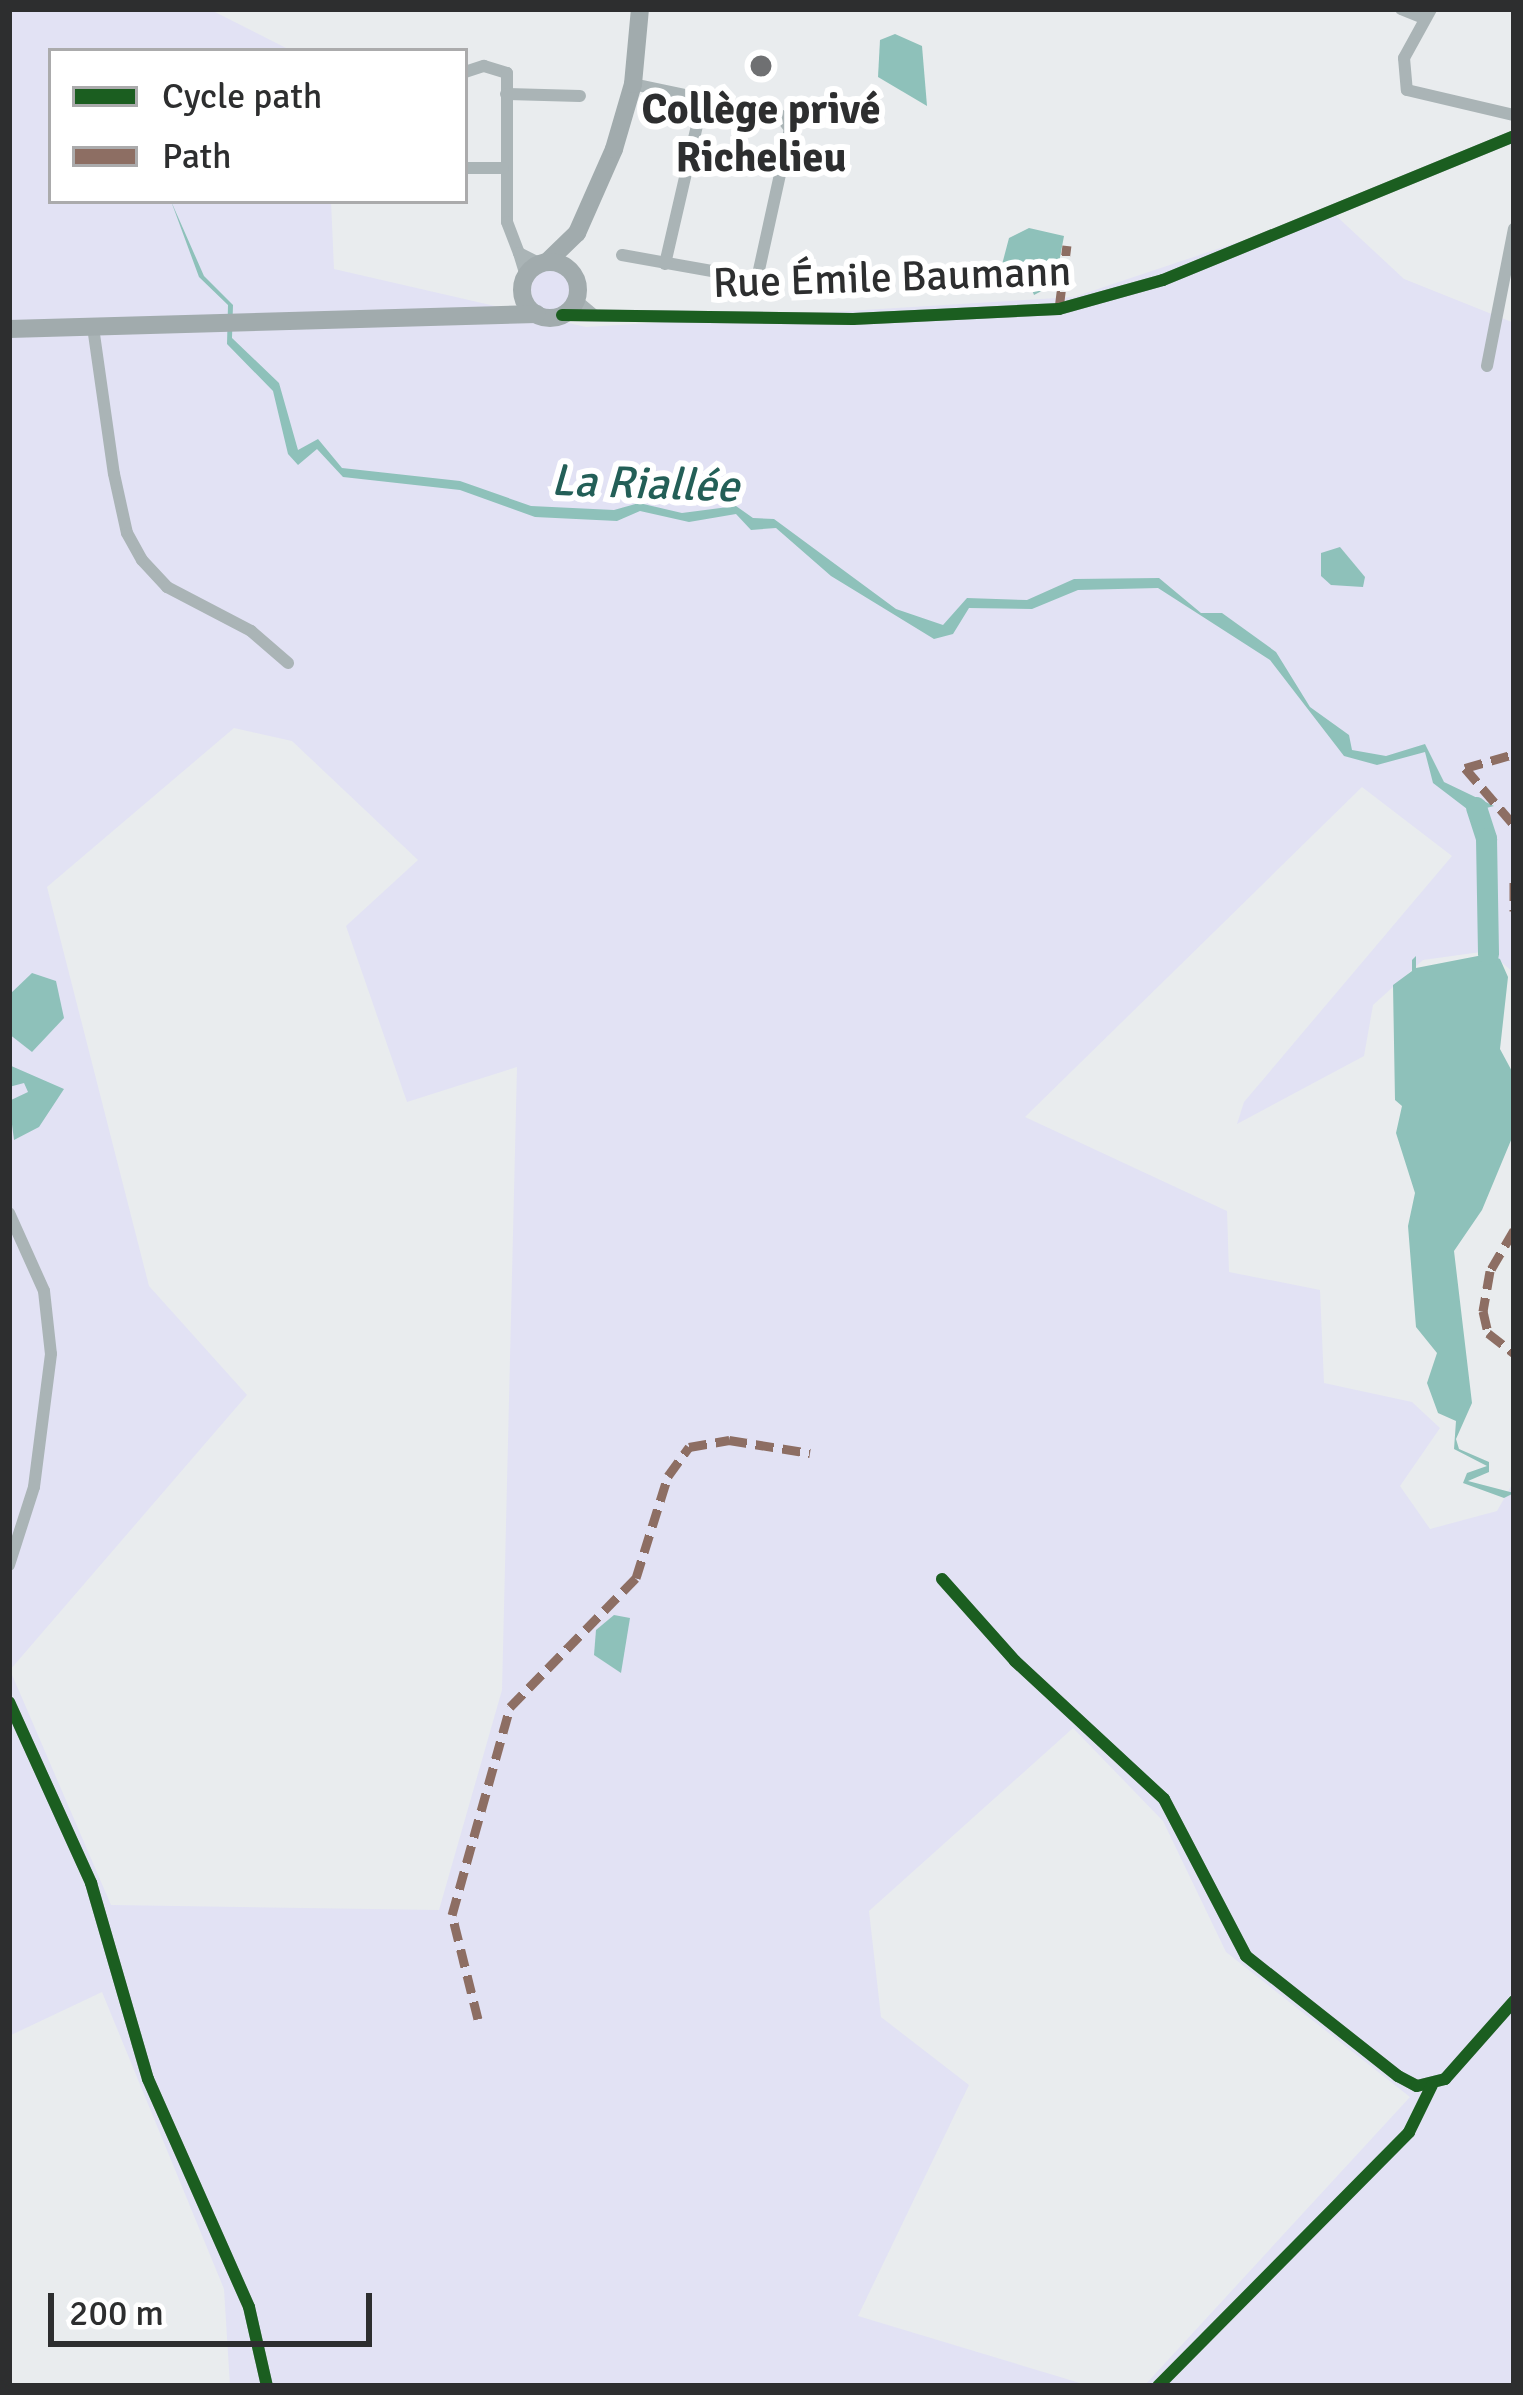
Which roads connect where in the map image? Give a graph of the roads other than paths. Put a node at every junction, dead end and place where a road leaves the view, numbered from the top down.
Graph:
1 (645, 9) edge
2 (1401, 9) edge
3 (1427, 13) edge
4 (468, 72) edge
5 (633, 84) junction
6 (506, 94) junction
7 (580, 96) dead end
8 (703, 100) junction
9 (1514, 115) edge
10 (1514, 136) edge
11 (468, 168) edge
12 (503, 169) junction
13 (1514, 229) edge
14 (577, 232) junction
15 (622, 256) dead end
16 (665, 264) junction
17 (534, 273) junction
18 (574, 274) junction
19 (569, 308) junction
20 (537, 314) junction
21 (600, 318) junction
22 (494, 321) junction
23 (93, 327) junction
24 (9, 328) edge
25 (1486, 366) dead end
26 (288, 663) dead end
27 (9, 1213) edge
28 (9, 1565) edge
29 (943, 1579) dead end
30 (9, 1702) edge
31 (1514, 2001) edge
32 (266, 2386) edge

1 - 5 main road
2 - 3 street
3 - 9 street
4 - 6 street
5 - 8 street
5 - 14 main road
6 - 7 street
6 - 12 street
8 - 16 street
8 - 16 street
10 - 21 street, Rue Émile Baumann
11 - 12 street
12 - 17 street
13 - 25 street
14 - 17 main road
14 - 18 main road
15 - 16 street
17 - 18 main road
17 - 20 main road
17 - 22 main road
18 - 19 main road
19 - 20 main road
19 - 21 street, Rue Émile Baumann
19 - 21 street
20 - 22 main road
22 - 23 main road
23 - 24 main road
23 - 26 street
27 - 28 street
29 - 31 street
30 - 32 street

